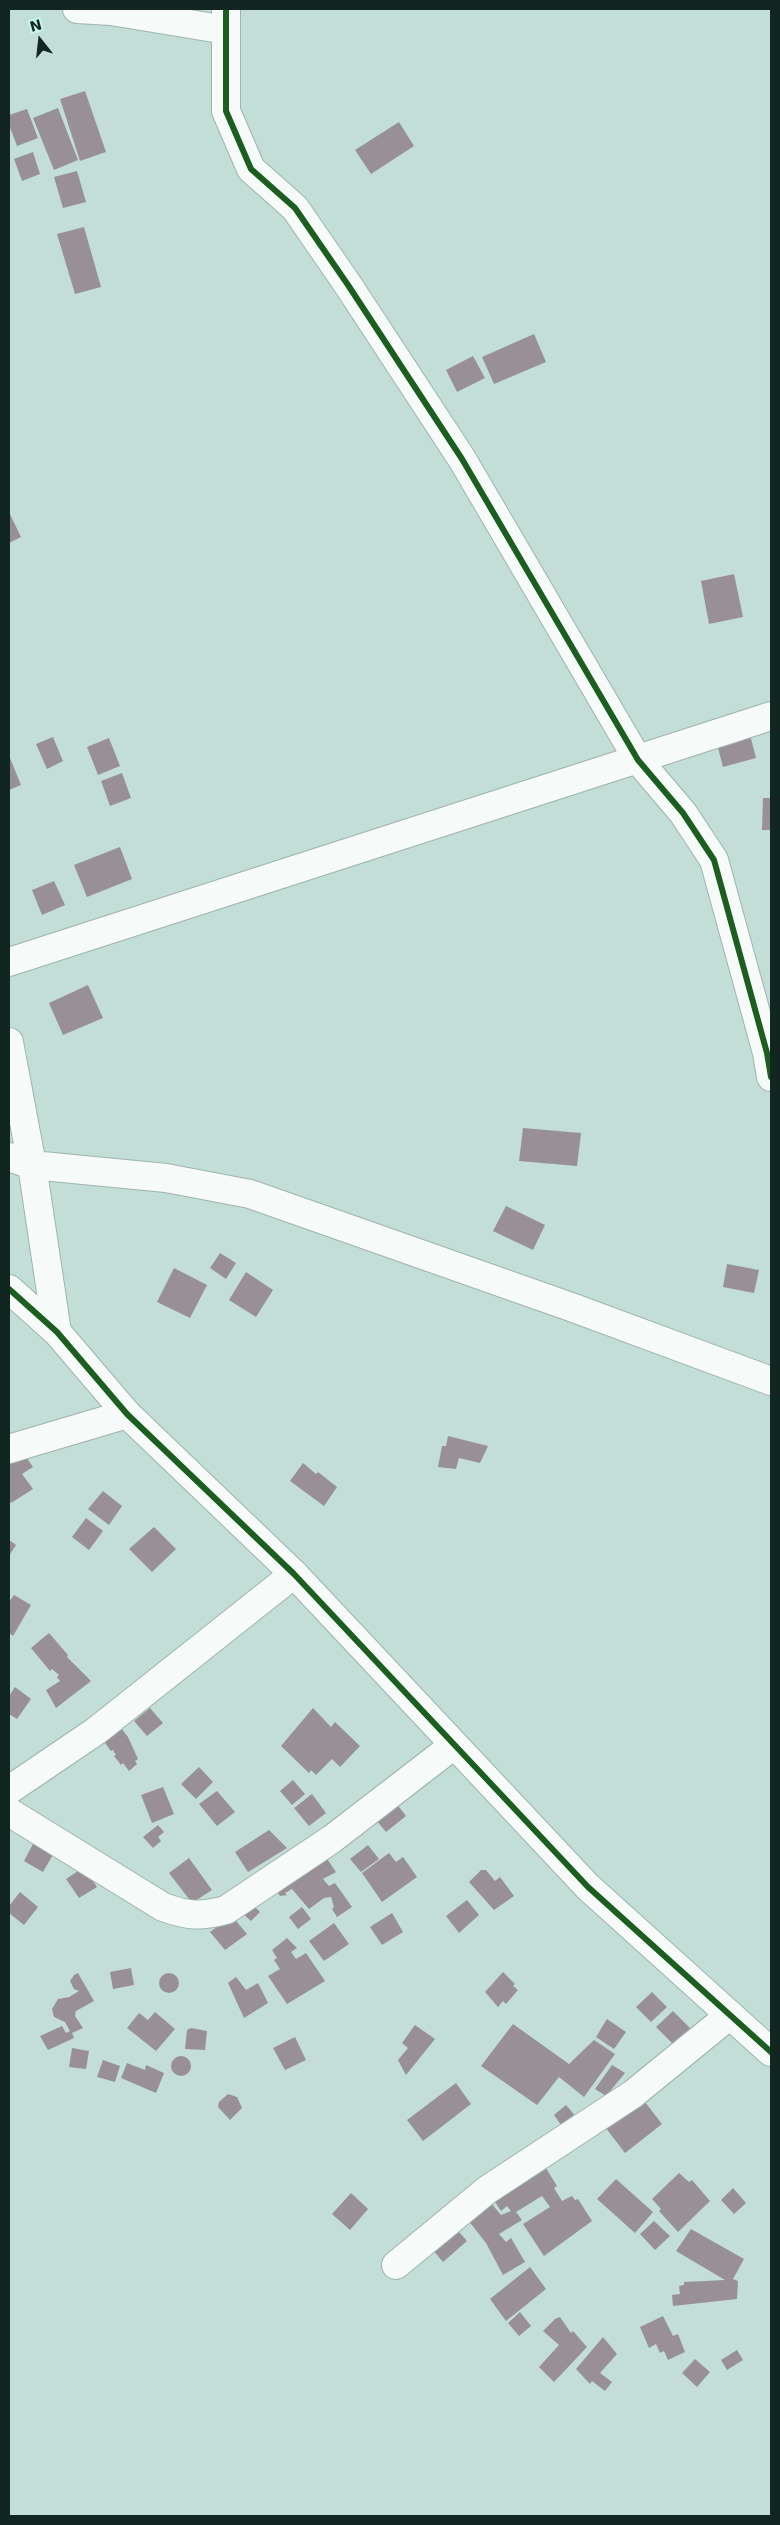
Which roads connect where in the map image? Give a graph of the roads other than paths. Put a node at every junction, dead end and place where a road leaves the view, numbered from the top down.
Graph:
1 (77, 9) edge
2 (226, 19) edge
3 (771, 716) edge
4 (638, 760) junction
5 (9, 962) edge
6 (9, 1042) edge
7 (771, 1077) edge
8 (21, 1161) edge
9 (9, 1289) edge
10 (57, 1332) junction
11 (771, 1381) edge
12 (127, 1414) junction
13 (9, 1449) edge
14 (294, 1574) junction
15 (454, 1745) junction
16 (9, 1790) edge
17 (9, 1812) edge
18 (730, 2015) junction
19 (771, 2052) edge
20 (396, 2265) dead end

1 - 2 street
2 - 4 street
3 - 4 street
4 - 5 street
4 - 7 street
6 - 8 street
8 - 10 street
8 - 11 street
9 - 10 street
10 - 12 street
12 - 13 street
12 - 14 street
14 - 15 street
14 - 16 street
15 - 17 street
15 - 18 street
18 - 19 street
18 - 20 street

